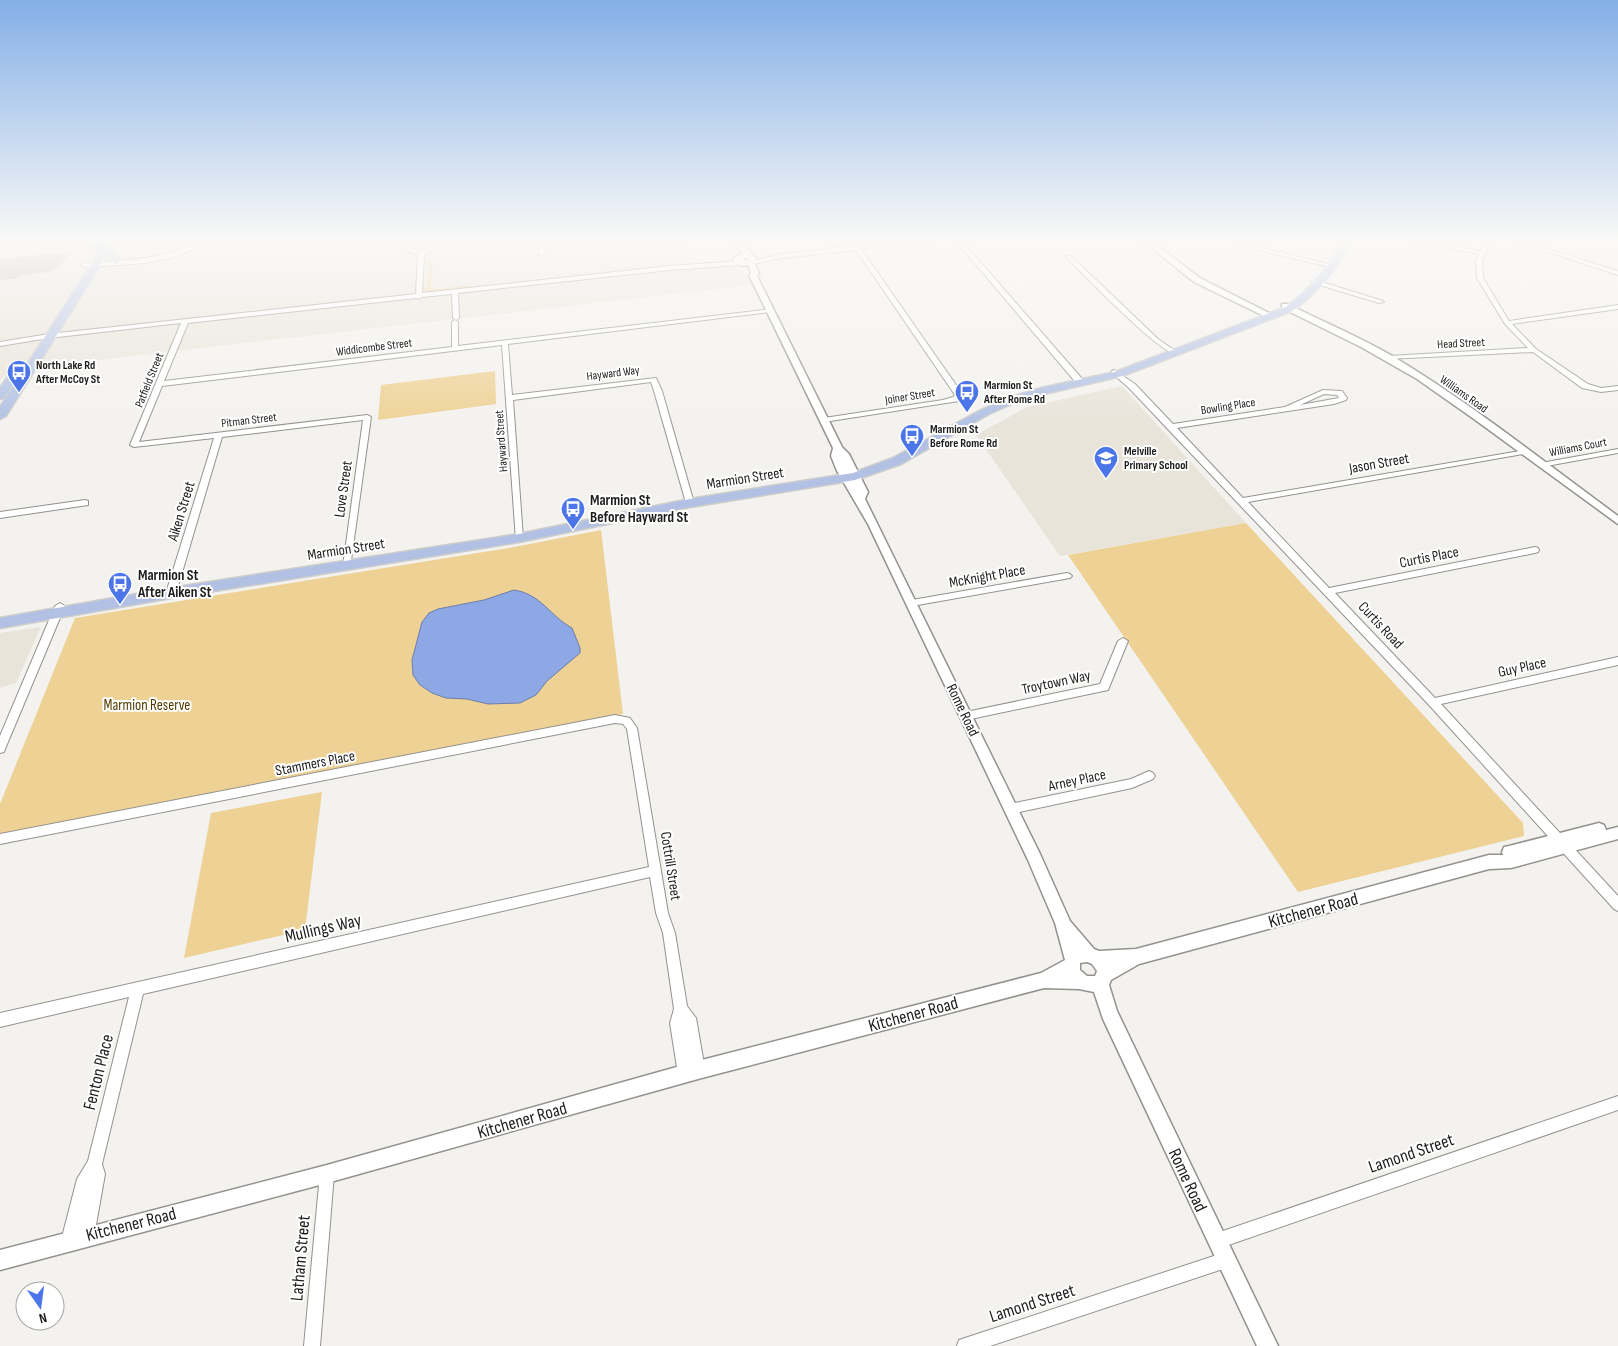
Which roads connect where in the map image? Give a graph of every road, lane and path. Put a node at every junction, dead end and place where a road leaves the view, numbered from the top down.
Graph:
1 (63, 303) edge
2 (68, 303) edge
3 (364, 303) edge
4 (455, 303) edge
5 (767, 303) edge
6 (896, 303) edge
7 (1012, 303) edge
8 (1117, 303) edge
9 (1244, 303) edge
10 (1293, 303) edge
11 (1495, 303) edge
12 (1618, 307) edge
13 (1287, 308) junction
14 (770, 310) junction
15 (1269, 315) junction
16 (185, 322) junction
17 (1507, 323) junction
18 (42, 339) junction
19 (505, 343) junction
20 (1, 344) edge
21 (455, 348) junction
22 (1534, 350) junction
23 (1173, 352) junction
24 (1389, 358) junction
25 (1116, 373) junction
26 (1079, 382) junction
27 (159, 384) junction
28 (1618, 388) edge
29 (0, 396) edge
30 (509, 398) junction
31 (1289, 407) junction
32 (0, 416) edge
33 (367, 416) joint
34 (824, 420) junction
35 (1170, 427) junction
36 (218, 436) junction
37 (134, 446) joint
38 (1618, 451) edge
39 (1523, 452) junction
40 (1541, 465) junction
41 (849, 473) junction
42 (690, 501) junction
43 (1240, 501) junction
44 (85, 503) dead end
45 (0, 515) edge
46 (1618, 521) edge
47 (518, 536) junction
48 (1535, 550) dead end
49 (347, 563) junction
50 (1067, 576) dead end
51 (172, 591) junction
52 (1328, 591) junction
53 (912, 603) junction
54 (59, 609) junction
55 (0, 614) edge
56 (0, 623) edge
57 (1123, 641) dead end
58 (1618, 661) edge
59 (1433, 702) junction
60 (966, 716) junction
61 (632, 728) joint
62 (0, 749) edge
63 (1149, 776) dead end
64 (1010, 809) junction
65 (1618, 827) edge
66 (1618, 833) edge
67 (0, 839) edge
68 (1561, 843) junction
69 (654, 870) junction
70 (1618, 905) edge
71 (1136, 957) junction
72 (1083, 959) junction
73 (1044, 980) junction
74 (1093, 981) junction
75 (138, 988) junction
76 (0, 1020) edge
77 (692, 1072) junction
78 (1618, 1103) edge
79 (328, 1174) junction
80 (77, 1238) junction
81 (1217, 1241) junction
82 (0, 1260) edge
83 (1226, 1260) junction
84 (312, 1346) edge
85 (966, 1346) edge
86 (1268, 1346) edge

1 - 18 main road
2 - 18 main road
3 - 16 street
4 - 21 street
5 - 14 street, Rome Road
6 - 34 street, Joiner Street
7 - 26 street
8 - 23 street
9 - 15 street
10 - 13 main road, Marmion Street
11 - 17 street
12 - 17 street
13 - 15 main road, Marmion Street
13 - 24 street, Williams Road
14 - 19 street, Widdicombe Street
14 - 34 street, Rome Road
15 - 23 main road, Marmion Street
16 - 18 street
16 - 27 street, Patfield Street
17 - 22 street
18 - 20 street
18 - 29 main road
18 - 32 main road
19 - 21 street, Widdicombe Street
19 - 30 street, Hayward Street
21 - 27 street, Widdicombe Street
22 - 24 street, Head Street
22 - 28 street
23 - 25 main road, Marmion Street
24 - 39 street, Williams Road
25 - 26 main road, Marmion Street
25 - 35 street, Curtis Road
26 - 41 main road, Marmion Street
27 - 37 street, Patfield Street
30 - 42 street, Hayward Way
30 - 47 street, Hayward Street
31 - 31 street, Bowling Place
31 - 35 street, Bowling Place
33 - 36 street, Pitman Street
33 - 49 street, Love Street
34 - 41 street, Rome Road
35 - 43 street, Curtis Road
36 - 37 street, Pitman Street
36 - 51 street, Aiken Street
38 - 40 street, Williams Court
39 - 40 street, Williams Road
39 - 43 street, Jason Street
40 - 46 street, Williams Road
41 - 42 main road, Marmion Street
41 - 53 street, Rome Road
42 - 47 main road, Marmion Street
43 - 52 street, Curtis Road
44 - 45 street
47 - 49 main road, Marmion Street
48 - 52 street, Curtis Place
49 - 51 main road, Marmion Street
50 - 53 street, McKnight Place
51 - 54 main road, Marmion Street
52 - 59 street, Curtis Road
53 - 60 street, Rome Road
54 - 55 main road, Marmion Street
54 - 56 main road, Marmion Street
54 - 62 street
57 - 60 street, Troytown Way
58 - 59 street, Guy Place
59 - 68 street, Curtis Road
60 - 64 street, Rome Road
61 - 67 street, Stammers Place
61 - 69 street, Cottrill Street
63 - 64 street, Arney Place
64 - 72 street, Rome Road
65 - 68 street, Kitchener Road
66 - 68 street, Kitchener Road
68 - 70 street, Curtis Road
68 - 71 street, Kitchener Road
69 - 75 street, Mullings Way
69 - 77 street, Cottrill Street
71 - 72 street, Kitchener Road
71 - 74 street, Kitchener Road
72 - 73 street, Kitchener Road
72 - 74 street
72 - 74 street
73 - 74 street, Kitchener Road
73 - 77 street, Kitchener Road
74 - 81 street, Rome Road
75 - 76 street, Mullings Way
75 - 80 street, Fenton Place
77 - 79 street, Kitchener Road
78 - 81 street, Lamond Street
79 - 80 street, Kitchener Road
79 - 84 street, Latham Street
80 - 82 street, Kitchener Road
81 - 83 street, Rome Road
83 - 85 street, Lamond Street
83 - 86 street, Rome Road

